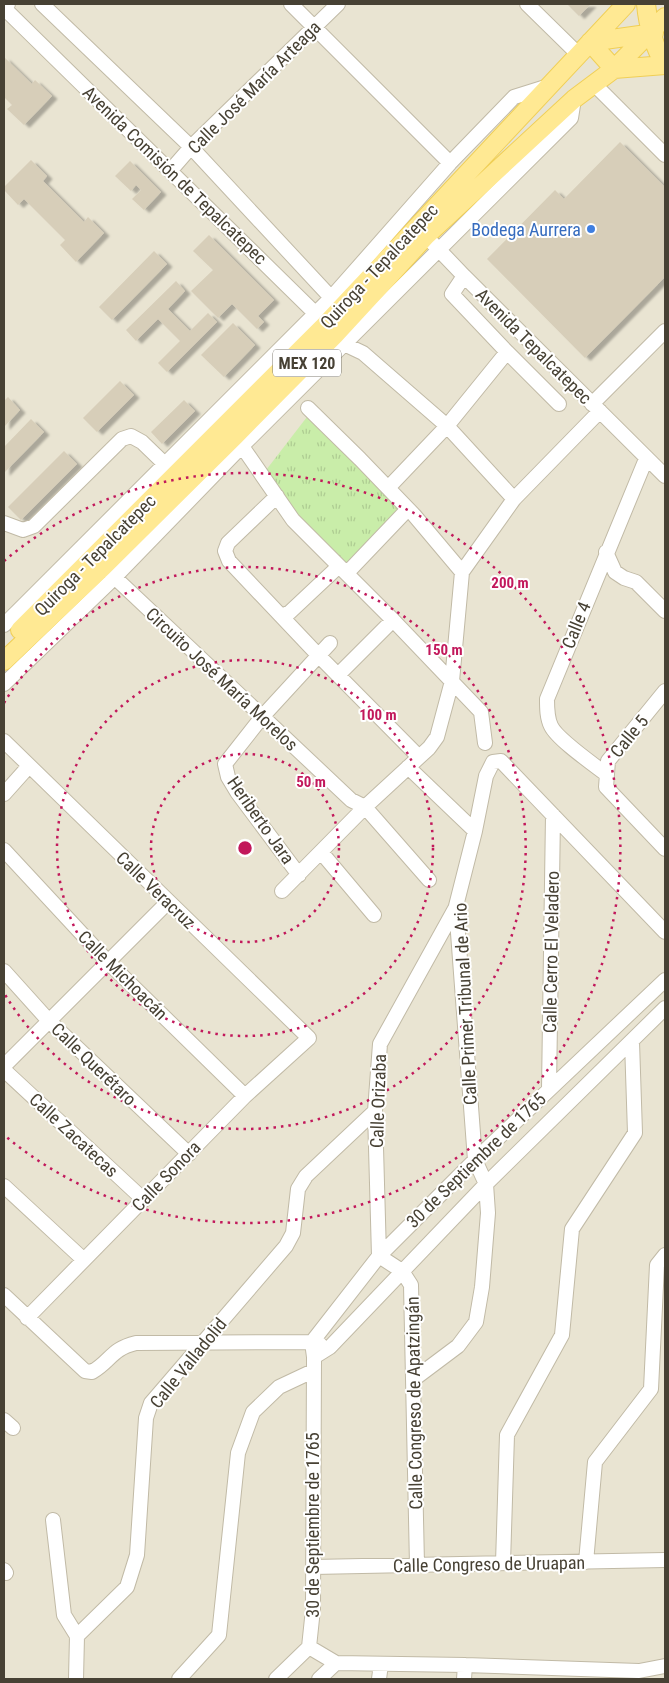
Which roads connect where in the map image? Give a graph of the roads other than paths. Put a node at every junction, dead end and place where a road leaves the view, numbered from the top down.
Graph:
1 (8, 4) edge
2 (42, 4) edge
3 (291, 4) edge
4 (338, 4) edge
5 (527, 4) edge
6 (626, 4) edge
7 (646, 4) edge
8 (4, 8) edge
9 (665, 17) edge
10 (314, 27) junction
11 (658, 33) edge
12 (584, 48) junction
13 (665, 65) edge
14 (614, 69) junction
15 (594, 84) junction
16 (550, 86) junction
17 (574, 100) junction
18 (191, 148) junction
19 (665, 155) edge
20 (450, 163) junction
21 (171, 170) junction
22 (416, 226) junction
23 (439, 250) junction
24 (464, 276) junction
25 (344, 315) junction
26 (330, 329) junction
27 (665, 331) edge
28 (507, 352) junction
29 (362, 353) junction
30 (560, 404) dead end
31 (596, 407) junction
32 (308, 408) dead end
33 (447, 426) junction
34 (239, 441) junction
35 (646, 458) junction
36 (665, 476) edge
37 (180, 479) junction
38 (388, 488) junction
39 (277, 496) junction
40 (514, 498) junction
41 (411, 512) junction
42 (4, 523) edge
43 (606, 552) junction
44 (343, 570) junction
45 (109, 572) junction
46 (462, 572) junction
47 (665, 611) edge
48 (282, 616) junction
49 (393, 620) junction
50 (14, 638) edge
51 (330, 643) dead end
52 (318, 656) junction
53 (4, 661) edge
54 (338, 675) junction
55 (452, 681) junction
56 (4, 684) edge
57 (665, 691) edge
58 (262, 717) junction
59 (4, 741) edge
60 (486, 743) dead end
61 (419, 757) junction
62 (29, 766) junction
63 (408, 767) junction
64 (606, 780) junction
65 (4, 794) edge
66 (364, 807) junction
67 (553, 814) junction
68 (475, 831) junction
69 (665, 848) edge
70 (4, 850) edge
71 (321, 852) junction
72 (299, 875) junction
73 (429, 880) dead end
74 (282, 891) dead end
75 (168, 902) junction
76 (456, 906) junction
77 (374, 915) dead end
78 (665, 932) edge
79 (108, 962) junction
80 (4, 971) edge
81 (665, 980) edge
82 (665, 1008) edge
83 (49, 1021) junction
84 (309, 1038) joint
85 (632, 1042) junction
86 (4, 1068) edge
87 (549, 1089) junction
88 (245, 1096) junction
89 (375, 1111) junction
90 (188, 1154) junction
91 (475, 1160) junction
92 (486, 1184) junction
93 (4, 1186) edge
94 (144, 1200) junction
95 (665, 1255) edge
96 (379, 1256) junction
97 (84, 1260) junction
98 (402, 1271) junction
99 (4, 1295) edge
100 (27, 1318) junction
101 (204, 1342) junction
102 (312, 1342) junction
103 (330, 1347) junction
104 (314, 1364) junction
105 (414, 1379) junction
106 (53, 1520) dead end
107 (665, 1560) edge
108 (586, 1562) junction
109 (503, 1563) junction
110 (417, 1565) junction
111 (313, 1567) junction
112 (77, 1636) junction
113 (309, 1647) junction
114 (336, 1662) junction
115 (381, 1664) junction
116 (465, 1665) junction
117 (665, 1666) edge
118 (545, 1674) edge
119 (639, 1675) edge
120 (76, 1679) edge
121 (180, 1679) edge
122 (276, 1679) edge
123 (319, 1679) edge
124 (379, 1679) edge
125 (464, 1679) edge

1 - 8 street
2 - 18 street, Avenida Comisión de Tepalcatepec
3 - 10 street
4 - 10 street, Calle José María Arteaga
5 - 12 street
6 - 12 main road, Quiroga - Tepalcatepec
7 - 11 main road
8 - 21 street, Avenida Comisión de Tepalcatepec
9 - 11 main road, Quiroga - Tepalcatepec
10 - 18 street, Calle José María Arteaga
10 - 20 street
11 - 12 main road
11 - 13 main road
11 - 14 main road, Quiroga - Tepalcatepec
12 - 14 main road
12 - 16 main road, Quiroga - Tepalcatepec / MEX 120
13 - 14 main road
14 - 15 main road, Quiroga - Tepalcatepec / MEX 120
15 - 17 main road, Quiroga - Tepalcatepec / MEX 120
15 - 19 street
16 - 20 street
16 - 22 main road, Quiroga - Tepalcatepec / MEX 120
17 - 22 main road, Quiroga - Tepalcatepec / MEX 120
17 - 23 street
18 - 21 street, Calle José María Arteaga
18 - 25 street, Avenida Comisión de Tepalcatepec
20 - 22 street
21 - 26 street, Avenida Comisión de Tepalcatepec
22 - 23 street, Avenida Tepalcatepec
22 - 25 main road, Quiroga - Tepalcatepec / MEX 120
22 - 25 street
23 - 24 street, Avenida Tepalcatepec
23 - 25 street
24 - 28 street
24 - 31 street, Avenida Tepalcatepec
25 - 26 main road, Quiroga - Tepalcatepec / MEX 120
25 - 26 street
25 - 29 street
26 - 29 street, Avenida Comisión de Tepalcatepec
26 - 34 main road, Quiroga - Tepalcatepec / MEX 120
26 - 37 main road, Quiroga - Tepalcatepec / MEX 120
27 - 31 street
28 - 30 street
28 - 33 street
29 - 33 street, Avenida Comisión de Tepalcatepec
31 - 35 street, Avenida Tepalcatepec
31 - 40 street
32 - 38 street
33 - 38 street
33 - 40 street, Avenida Comisión de Tepalcatepec
34 - 37 main road, Quiroga - Tepalcatepec / MEX 120
34 - 39 street
35 - 36 street, Avenida Tepalcatepec
35 - 43 street, Calle 4
37 - 42 street
37 - 45 main road, Quiroga - Tepalcatepec / MEX 120
37 - 50 main road, Quiroga - Tepalcatepec / MEX 120
38 - 41 street
39 - 44 street
39 - 48 street
40 - 46 street
41 - 44 street
41 - 46 street
43 - 47 street
43 - 64 street, Calle 4
44 - 48 street
44 - 49 street
45 - 50 main road, Quiroga - Tepalcatepec / MEX 120
45 - 58 street, Circuito José María Morelos
46 - 55 street
48 - 52 street
49 - 54 street
49 - 55 street
50 - 53 main road, Quiroga - Tepalcatepec / MEX 120
50 - 56 street
51 - 52 street
52 - 54 street
52 - 58 street
54 - 61 street
55 - 60 street
55 - 61 street
57 - 64 street, Calle 5
58 - 66 street, Circuito José María Morelos
58 - 72 street, Heriberto Jara
59 - 62 street, Calle Veracruz
61 - 63 street
62 - 65 street
62 - 75 street, Calle Veracruz
63 - 66 street
63 - 68 street
64 - 69 street, Calle 4
66 - 71 street
66 - 73 street, Circuito José María Morelos
67 - 68 street, Calle Primer Tribunal de Ario
67 - 78 street
67 - 87 street, Calle Cerro El Veladero
68 - 76 street, Calle Primer Tribunal de Ario
70 - 79 street, Calle Michoacán
71 - 72 street
71 - 77 street
72 - 74 street
75 - 79 street
75 - 84 street, Calle Veracruz
76 - 89 street, Calle Orizaba
76 - 91 street, Calle Primer Tribunal de Ario
79 - 83 street
79 - 88 street, Calle Michoacán
80 - 83 street, Calle Querétaro
81 - 87 street, 30 de Septiembre de 1765
82 - 85 street, 30 de Septiembre de 1765
83 - 86 street
83 - 90 street, Calle Querétaro
84 - 88 street, Calle Sonora
85 - 92 street, 30 de Septiembre de 1765
85 - 109 street
86 - 94 street, Calle Zacatecas
87 - 91 street, 30 de Septiembre de 1765
88 - 90 street, Calle Sonora
89 - 96 street, Calle Orizaba
89 - 101 street, Calle Valladolid
90 - 94 street, Calle Sonora
91 - 92 street
91 - 96 street, 30 de Septiembre de 1765
92 - 98 street, 30 de Septiembre de 1765
92 - 105 street
93 - 97 street
94 - 97 street, Calle Sonora
95 - 108 street
96 - 98 street, Calle Congreso de Apatzingán
96 - 102 street, 30 de Septiembre de 1765
97 - 100 street, Calle Sonora
98 - 103 street, 30 de Septiembre de 1765
98 - 105 street, Calle Congreso de Apatzingán
99 - 100 street
100 - 101 street
101 - 102 street
101 - 112 street, Calle Valladolid
102 - 103 street
102 - 104 street, 30 de Septiembre de 1765
103 - 104 street, 30 de Septiembre de 1765
104 - 111 street, 30 de Septiembre de 1765
104 - 121 street
105 - 110 street, Calle Congreso de Apatzingán
106 - 112 street
107 - 108 street, Calle Congreso de Uruapan
108 - 109 street, Calle Congreso de Uruapan
109 - 110 street, Calle Congreso de Uruapan
110 - 111 street, Calle Congreso de Uruapan
111 - 113 street, 30 de Septiembre de 1765
112 - 120 street
113 - 114 street
113 - 122 street
114 - 115 street
114 - 123 street
115 - 116 street
115 - 124 street
116 - 118 street
116 - 125 street
117 - 119 street
118 - 119 street

